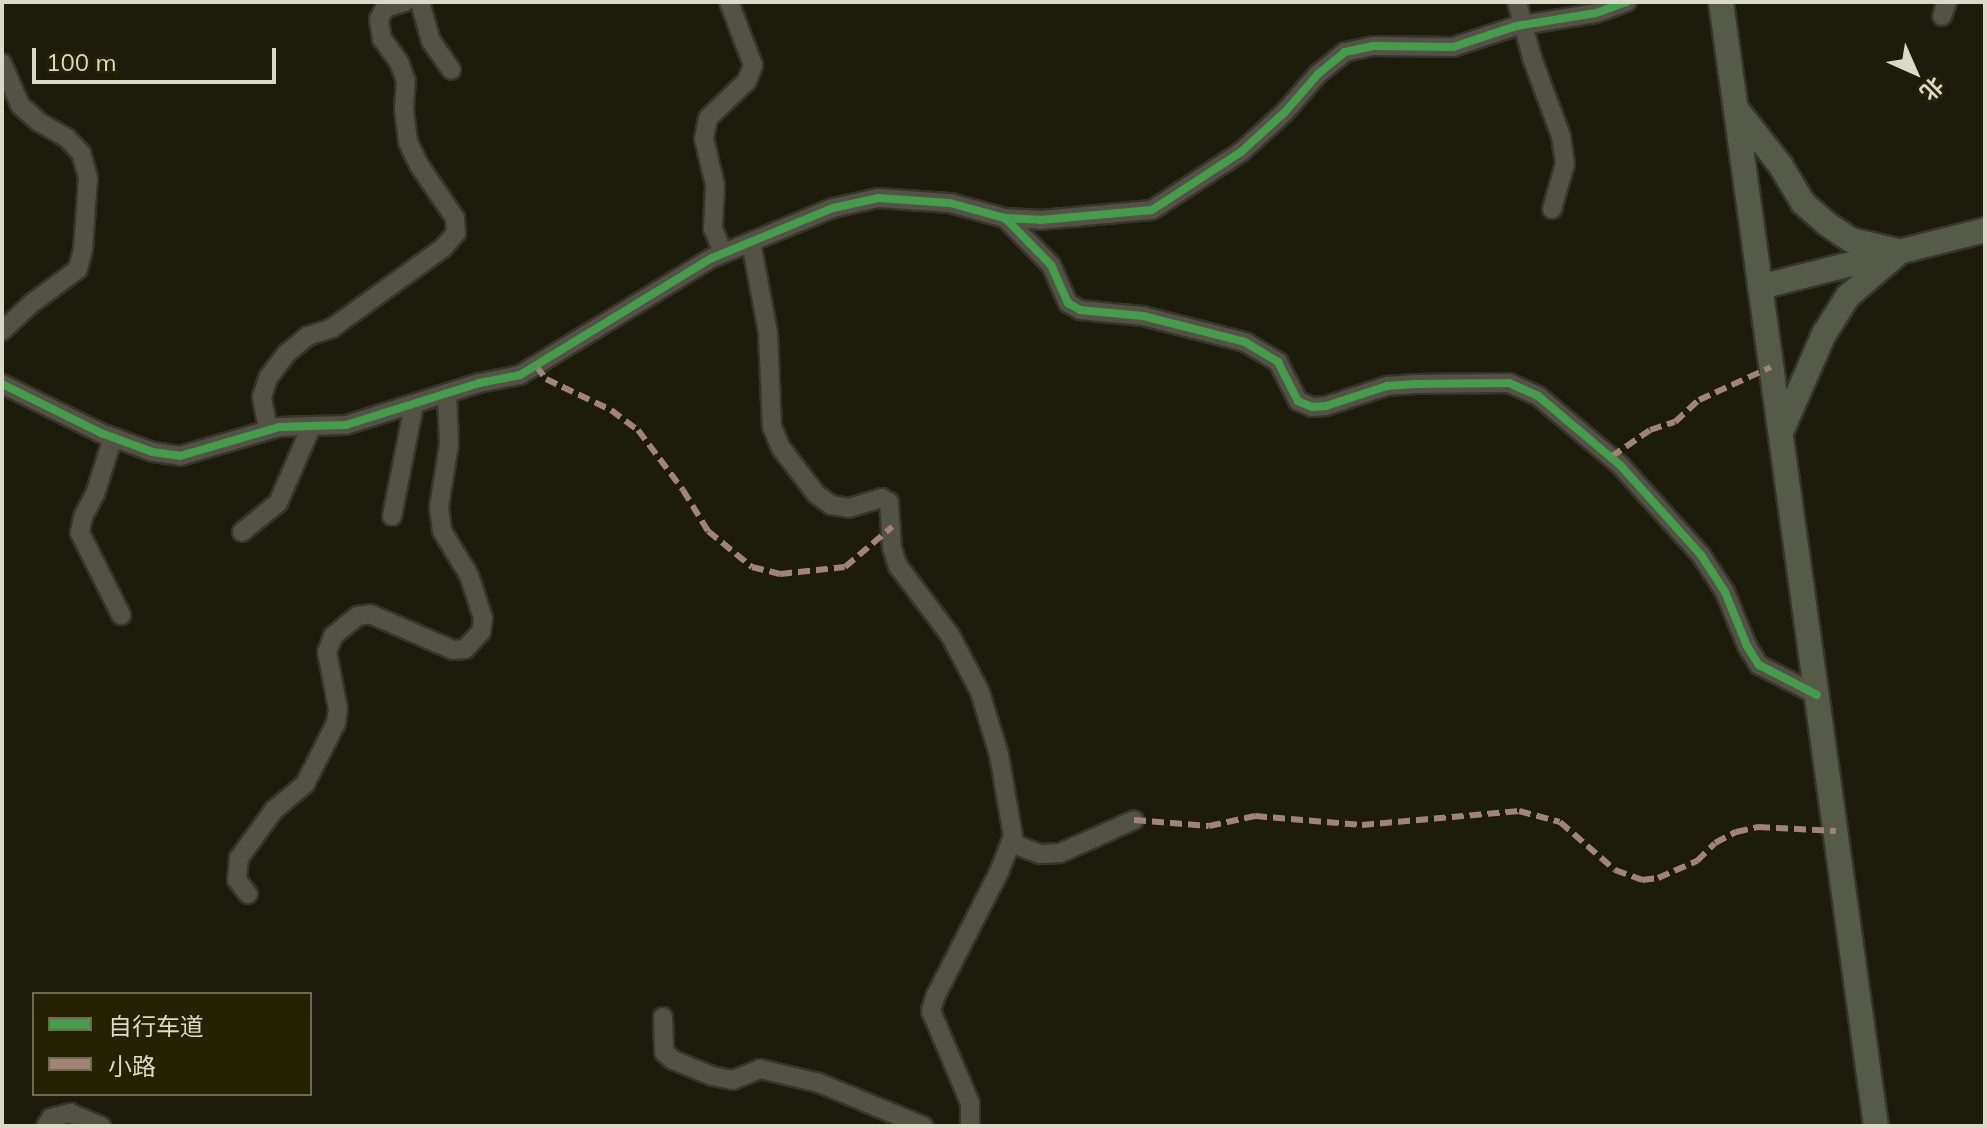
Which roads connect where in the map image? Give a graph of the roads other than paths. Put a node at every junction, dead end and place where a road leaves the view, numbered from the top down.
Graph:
1 (405, 2) edge
2 (420, 2) edge
3 (729, 2) edge
4 (1517, 2) edge
5 (1627, 2) edge
6 (1721, 2) edge
7 (1525, 26) junction
8 (2, 63) edge
9 (451, 70) dead end
10 (1735, 109) junction
11 (1552, 209) dead end
12 (1005, 218) junction
13 (1985, 230) edge
14 (751, 242) junction
15 (1900, 252) junction
16 (723, 253) junction
17 (1760, 287) junction
18 (2, 331) edge
19 (2, 384) edge
20 (447, 395) junction
21 (414, 405) junction
22 (311, 427) junction
23 (268, 429) junction
24 (1781, 434) junction
25 (113, 437) junction
26 (392, 516) dead end
27 (242, 532) dead end
28 (121, 615) dead end
29 (1817, 695) junction
30 (1134, 820) dead end
31 (1011, 843) junction
32 (248, 894) dead end
33 (663, 1017) dead end
34 (46, 1126) edge
35 (101, 1126) edge
36 (923, 1126) edge
37 (970, 1126) edge
38 (1876, 1126) edge

1 - 23 street
2 - 9 street
3 - 16 street
4 - 7 street
5 - 7 street
6 - 10 main road
7 - 11 street
7 - 12 street
8 - 18 street
10 - 15 main road
10 - 17 main road
12 - 14 street
12 - 29 street
13 - 15 main road
14 - 16 street
14 - 31 street
15 - 17 main road
15 - 24 main road
16 - 20 street
17 - 24 main road
19 - 25 street
20 - 21 street
20 - 32 street
21 - 22 street
21 - 26 street
22 - 23 street
22 - 27 street
23 - 25 street
24 - 29 main road
25 - 28 street
29 - 38 main road
30 - 31 street
31 - 37 street
33 - 36 street
34 - 35 street

